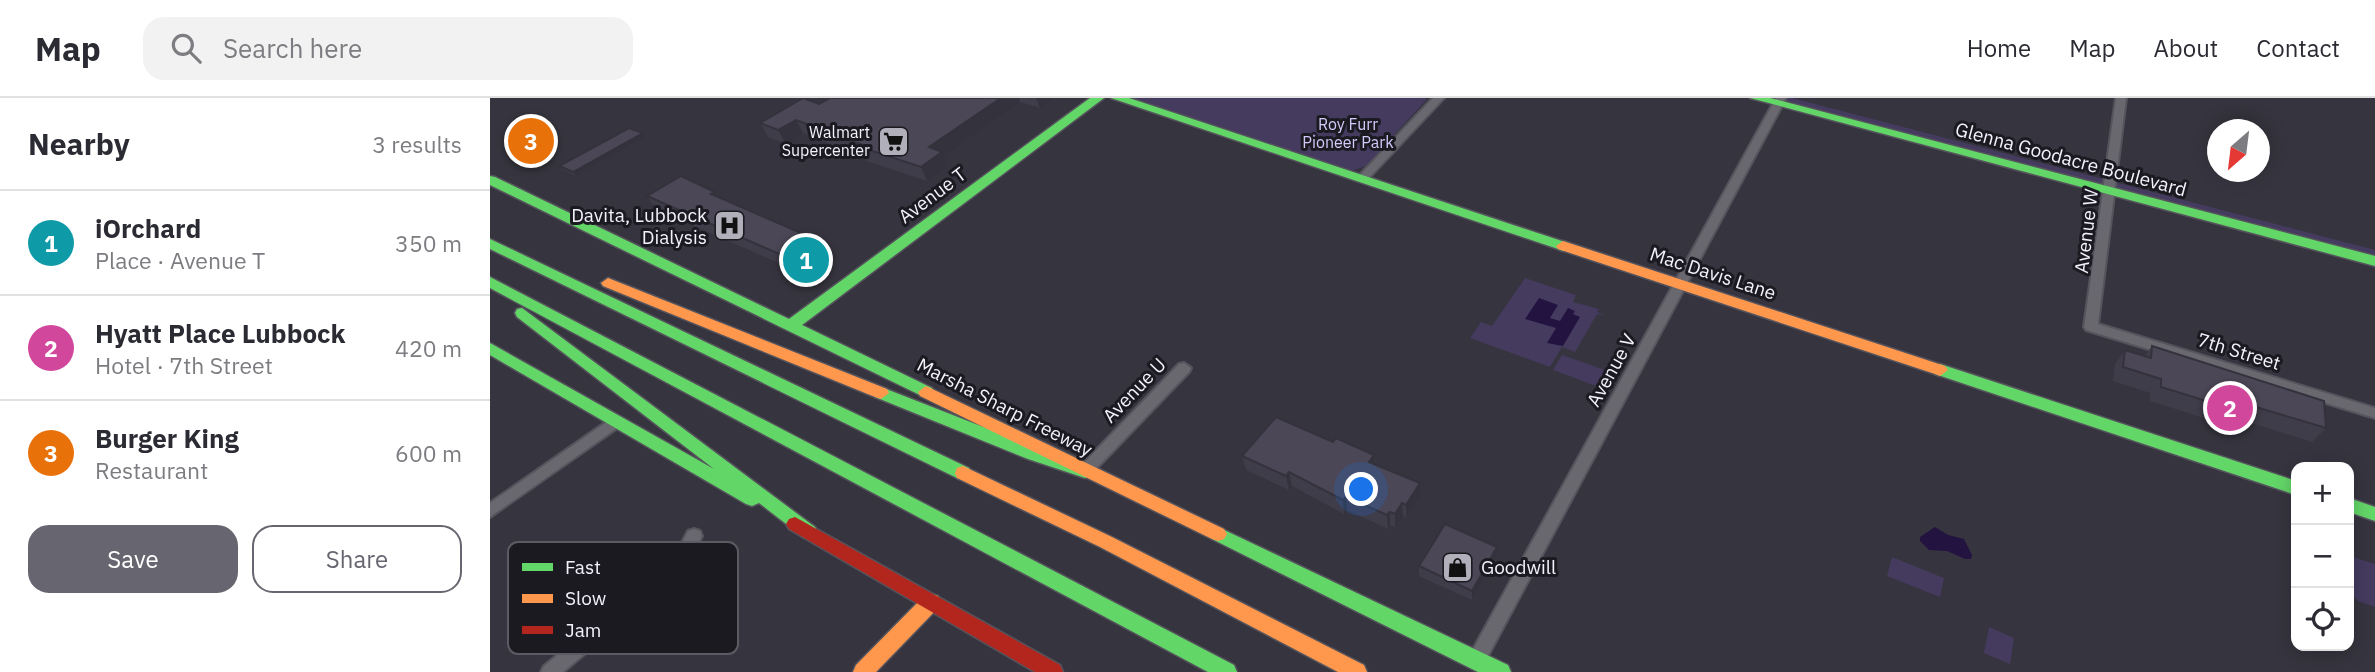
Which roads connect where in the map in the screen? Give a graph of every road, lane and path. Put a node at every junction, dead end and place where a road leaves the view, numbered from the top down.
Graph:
1 (1098, 98) edge
2 (1117, 98) edge
3 (1439, 98) edge
4 (1756, 98) edge
5 (1805, 98) edge
6 (2121, 98) edge
7 (1779, 101) edge
8 (1362, 179) junction
9 (490, 180) edge
10 (2109, 184) junction
11 (497, 246) edge
12 (2375, 246) edge
13 (2375, 261) edge
14 (490, 282) edge
15 (1680, 285) junction
16 (490, 288) edge
17 (792, 326) junction
18 (2091, 327) joint
19 (492, 351) edge
20 (1184, 368) dead end
21 (2375, 413) edge
22 (615, 422) junction
23 (1086, 471) junction
24 (2291, 486) edge
25 (2354, 507) edge
26 (490, 511) edge
27 (2375, 514) edge
28 (809, 532) junction
29 (694, 537) dead end
30 (691, 542) edge
31 (931, 603) junction
32 (572, 654) edge
33 (1476, 661) junction
34 (550, 672) edge
35 (863, 672) edge
36 (1053, 672) edge
37 (1227, 672) edge
38 (1357, 672) edge
39 (1499, 672) edge

1 - 17 main road, Avenue T
2 - 8 main road, Mac Davis Lane
3 - 8 street
4 - 7 main road, Glenna Goodacre Boulevard
5 - 10 main road, Glenna Goodacre Boulevard
6 - 10 street, Avenue W
7 - 10 main road, Glenna Goodacre Boulevard
7 - 15 street, Avenue V
8 - 15 main road, Mac Davis Lane
9 - 17 main road, Marsha Sharp Freeway
10 - 12 main road, Glenna Goodacre Boulevard
10 - 13 main road, Glenna Goodacre Boulevard
10 - 18 street, Avenue W
11 - 23 main road
11 - 38 main road
14 - 37 main road
15 - 24 main road, Mac Davis Lane
15 - 33 street, Avenue V
16 - 28 main road
17 - 23 main road, Marsha Sharp Freeway
18 - 21 street, 7th Street
19 - 22 main road
20 - 23 street, Avenue U
22 - 26 street
22 - 28 main road
23 - 33 main road, Marsha Sharp Freeway
25 - 27 main road
28 - 31 main road
29 - 30 street
31 - 35 main road
31 - 36 main road
32 - 34 street
33 - 39 main road, Marsha Sharp Freeway

